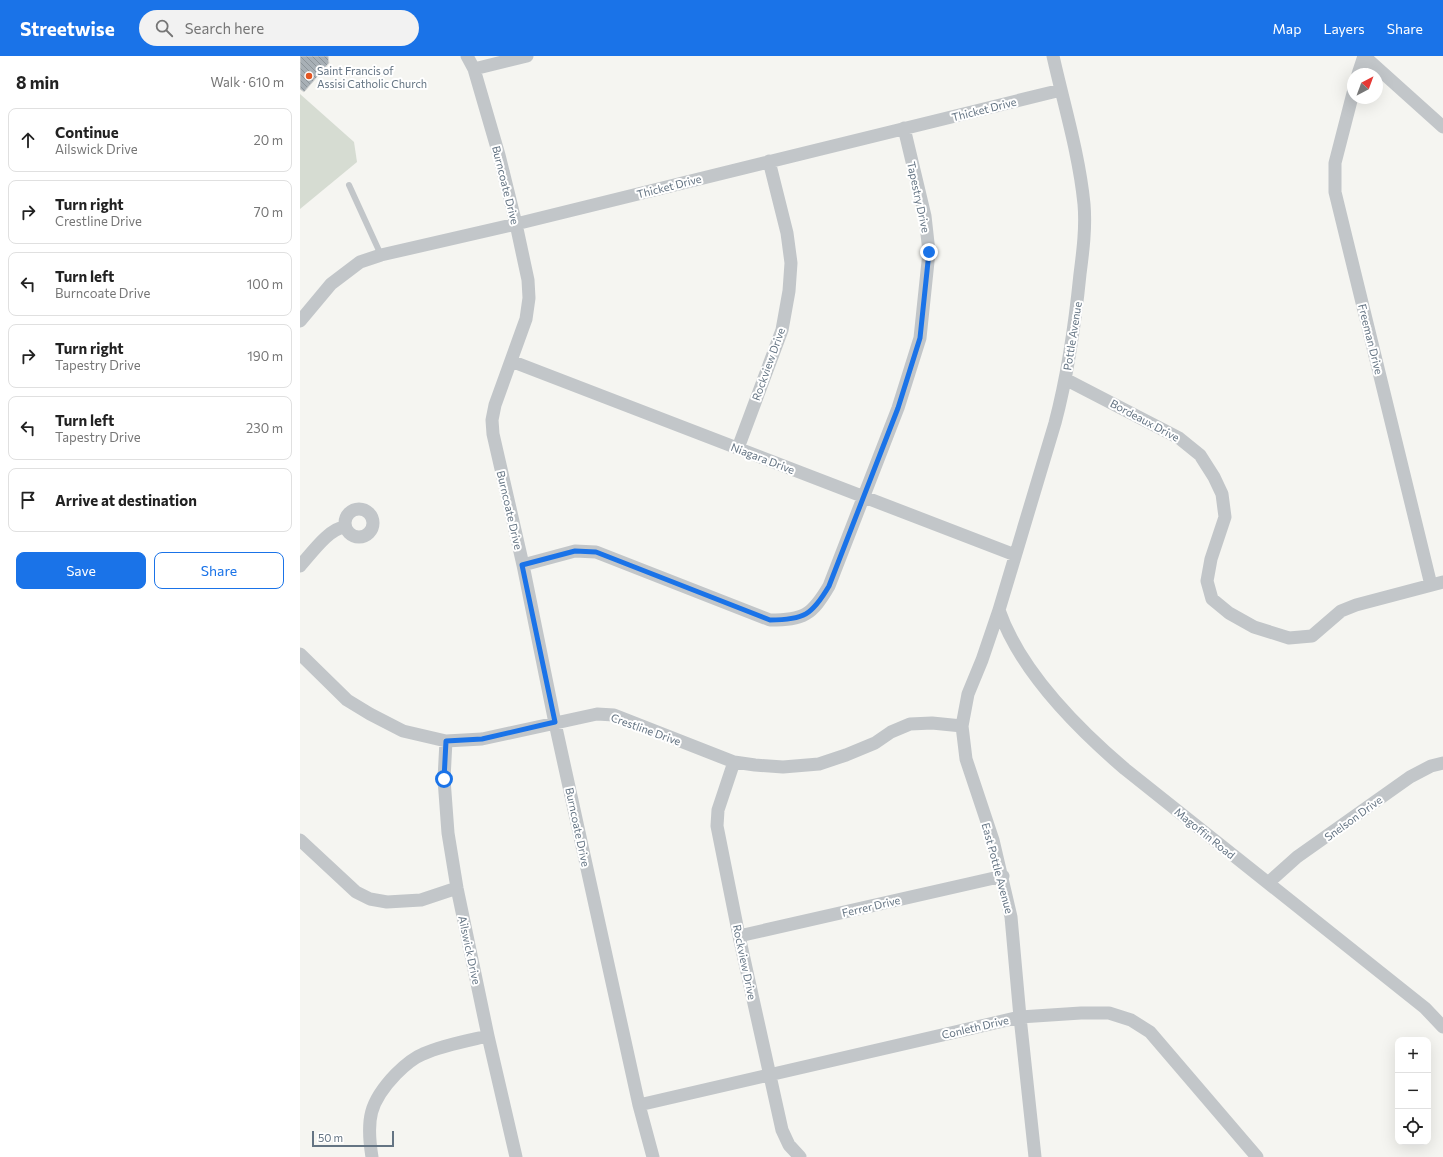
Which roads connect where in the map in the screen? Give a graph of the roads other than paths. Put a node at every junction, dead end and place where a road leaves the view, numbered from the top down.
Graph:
1 (467, 56) edge
2 (527, 56) edge
3 (1053, 56) edge
4 (1364, 56) edge
5 (1360, 68) edge
6 (474, 69) junction
7 (1061, 90) junction
8 (1350, 104) edge
9 (1443, 127) edge
10 (904, 128) junction
11 (769, 161) junction
12 (348, 185) dead end
13 (516, 224) junction
14 (381, 255) junction
15 (300, 321) edge
16 (511, 361) junction
17 (1065, 379) junction
18 (738, 448) junction
19 (864, 497) junction
20 (345, 527) dead end
21 (1015, 555) junction
22 (522, 565) junction
23 (300, 566) edge
24 (1437, 584) edge
25 (999, 610) junction
26 (300, 654) edge
27 (555, 722) junction
28 (962, 726) junction
29 (446, 741) junction
30 (734, 762) junction
31 (1443, 763) edge
32 (300, 840) edge
33 (1003, 876) junction
34 (1268, 883) junction
35 (457, 888) junction
36 (739, 936) junction
37 (1020, 1017) junction
38 (1443, 1027) edge
39 (488, 1036) junction
40 (769, 1075) junction
41 (639, 1105) junction
42 (372, 1157) edge
43 (516, 1157) edge
44 (653, 1157) edge
45 (800, 1157) edge
46 (1035, 1157) edge
47 (1257, 1157) edge

1 - 6 street, Burncoate Drive
2 - 6 street
3 - 7 street, Pottle Avenue
4 - 5 street
4 - 9 street
6 - 13 street, Burncoate Drive
7 - 10 street, Thicket Drive
7 - 17 street, Pottle Avenue
8 - 24 street, Freeman Drive
10 - 11 street, Thicket Drive
10 - 19 street, Tapestry Drive
11 - 13 street, Thicket Drive
11 - 18 street, Rockview Drive
12 - 14 lane
13 - 14 street, Thicket Drive
13 - 16 street, Burncoate Drive
14 - 15 street, Thicket Drive
16 - 18 street, Niagara Drive
16 - 22 street, Burncoate Drive
17 - 21 street, Pottle Avenue
17 - 24 street, Bordeaux Drive
18 - 19 street, Niagara Drive
19 - 21 street, Niagara Drive
19 - 22 street, Tapestry Drive
20 - 23 street
21 - 25 street, Pottle Avenue
22 - 27 street, Burncoate Drive
25 - 28 street, East Pottle Avenue
25 - 34 street, Magoffin Road
26 - 29 street, Crestline Drive
27 - 29 street, Crestline Drive
27 - 30 street, Crestline Drive
27 - 41 street, Burncoate Drive
28 - 30 street, Crestline Drive
28 - 33 street, East Pottle Avenue
29 - 35 street, Ailswick Drive
30 - 36 street, Rockview Drive
31 - 34 street, Snelson Drive
32 - 35 street
33 - 36 street, Ferrer Drive
33 - 37 street, East Pottle Avenue
34 - 38 street, Magoffin Road
35 - 39 street, Ailswick Drive
36 - 40 street, Rockview Drive
37 - 40 street, Conleth Drive
37 - 46 street, East Pottle Avenue
37 - 47 street, Conleth Drive
39 - 42 street
39 - 43 street, Ailswick Drive
40 - 41 street, Conleth Drive
40 - 45 street, Rockview Drive
41 - 44 street, Burncoate Drive

